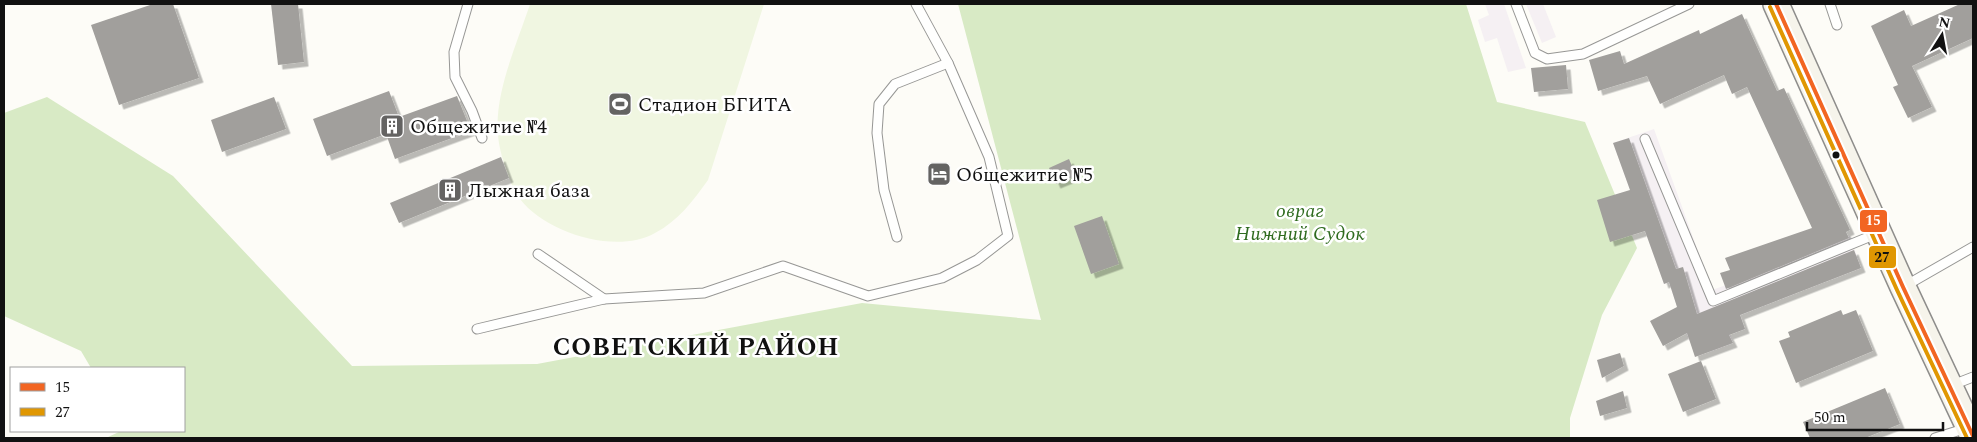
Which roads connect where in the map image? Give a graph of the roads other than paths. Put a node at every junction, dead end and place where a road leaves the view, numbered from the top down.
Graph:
1 (468, 4) edge
2 (916, 4) edge
3 (1516, 4) edge
4 (1689, 4) edge
5 (1776, 4) edge
6 (1830, 4) edge
7 (1838, 25) dead end
8 (948, 63) junction
9 (482, 138) dead end
10 (1645, 139) dead end
11 (1879, 233) junction
12 (897, 237) dead end
13 (1973, 247) edge
14 (538, 254) dead end
15 (1903, 287) junction
16 (604, 298) junction
17 (477, 329) dead end
18 (1973, 377) edge
19 (1950, 386) junction
20 (1971, 432) edge
21 (1935, 438) edge

1 - 9 lane
2 - 8 lane
3 - 4 lane
5 - 11 main road
6 - 7 lane
8 - 12 lane
8 - 16 lane
10 - 11 lane
11 - 15 main road
13 - 15 lane
14 - 16 lane
15 - 19 main road
16 - 17 lane
18 - 19 lane
19 - 20 main road
20 - 21 lane

